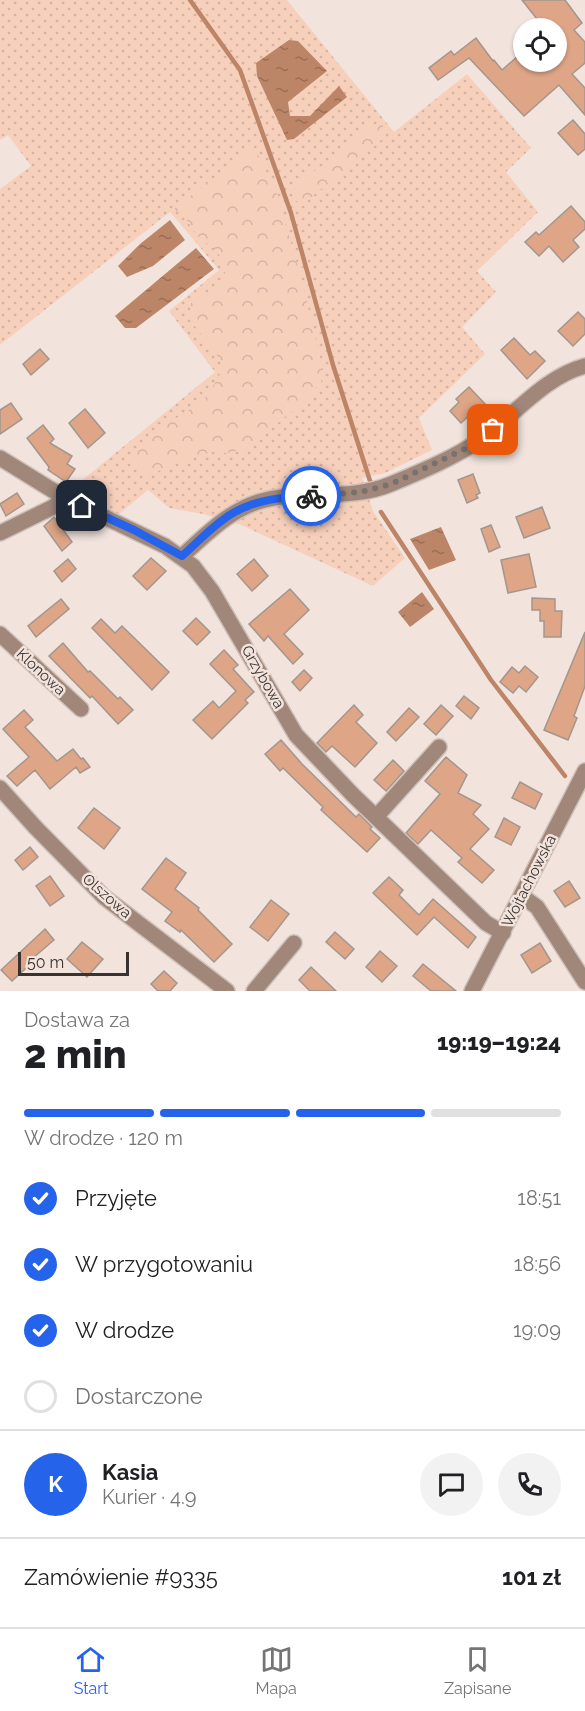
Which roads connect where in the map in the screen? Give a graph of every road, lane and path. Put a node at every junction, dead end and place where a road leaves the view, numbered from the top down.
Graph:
1 (585, 366) edge
2 (0, 458) edge
3 (65, 498) junction
4 (0, 533) edge
5 (188, 561) junction
6 (0, 634) edge
7 (81, 709) dead end
8 (439, 747) dead end
9 (584, 778) edge
10 (0, 788) edge
11 (376, 817) junction
12 (522, 896) junction
13 (503, 933) junction
14 (294, 943) dead end
15 (585, 982) edge
16 (227, 991) edge
17 (254, 991) edge
18 (472, 991) edge

1 - 5 street
2 - 3 street, Grzybowa
3 - 4 street
3 - 5 street, Grzybowa
5 - 11 street, Grzybowa
6 - 7 street, Klonowa
8 - 11 street
9 - 12 street, Wojtachowska
10 - 16 street, Olszowa
11 - 13 street, Grzybowa
12 - 13 street, Wojtachowska
12 - 15 street
13 - 18 street, Wojtachowska
14 - 17 street

